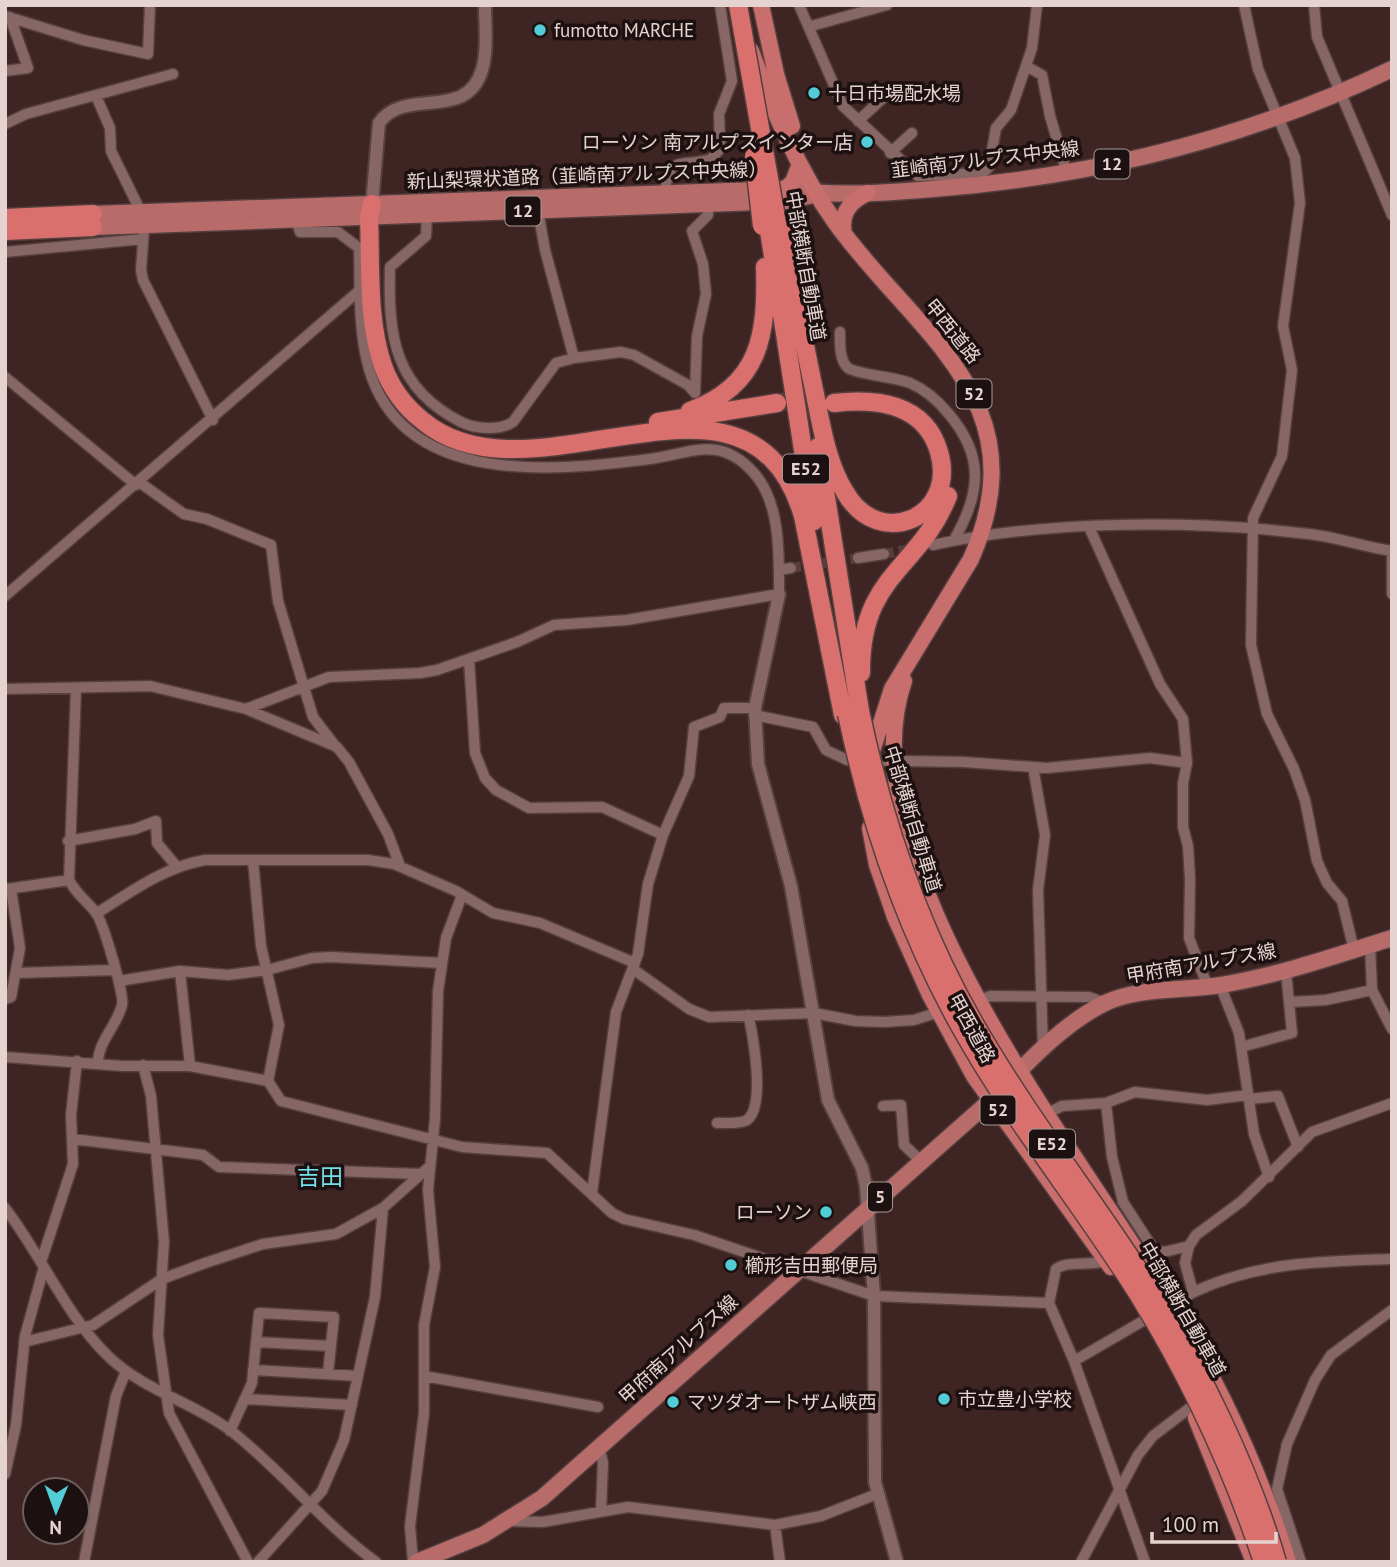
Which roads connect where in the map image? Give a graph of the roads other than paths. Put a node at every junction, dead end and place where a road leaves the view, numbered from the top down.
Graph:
1 (150, 5) edge
2 (485, 5) edge
3 (720, 5) edge
4 (737, 5) edge
5 (761, 5) edge
6 (799, 5) edge
7 (887, 5) edge
8 (1037, 5) edge
9 (1244, 5) edge
10 (1314, 5) edge
11 (7, 16) edge
12 (811, 26) junction
13 (1026, 66) junction
14 (1392, 69) edge
15 (5, 71) edge
16 (173, 74) dead end
17 (1341, 92) junction
18 (96, 96) junction
19 (883, 98) dead end
20 (1277, 118) junction
21 (858, 121) junction
22 (5, 124) edge
23 (912, 133) dead end
24 (890, 153) junction
25 (800, 164) junction
26 (1068, 173) junction
27 (950, 181) junction
28 (785, 189) junction
29 (665, 193) junction
30 (868, 193) junction
31 (818, 194) junction
32 (537, 204) junction
33 (708, 204) junction
34 (139, 208) junction
35 (258, 208) junction
36 (5, 210) edge
37 (373, 213) junction
38 (427, 215) junction
39 (1392, 215) edge
40 (5, 218) edge
41 (296, 220) junction
42 (93, 221) junction
43 (228, 223) junction
44 (772, 224) junction
45 (5, 231) edge
46 (144, 234) junction
47 (844, 234) junction
48 (5, 239) edge
49 (5, 252) edge
50 (360, 290) junction
51 (840, 332) dead end
52 (574, 358) junction
53 (5, 377) edge
54 (778, 408) tunnel mouth
55 (213, 420) junction
56 (661, 426) junction
57 (138, 483) junction
58 (1089, 527) junction
59 (1252, 529) junction
60 (981, 536) junction
61 (954, 540) junction
62 (933, 545) dead end
63 (1391, 551) edge
64 (884, 554) tunnel mouth
65 (858, 558) tunnel mouth
66 (791, 568) tunnel mouth
67 (779, 570) junction
68 (779, 594) junction
69 (1392, 594) edge
70 (5, 596) edge
71 (927, 631) junction
72 (469, 659) junction
73 (305, 684) junction
74 (76, 688) junction
75 (5, 689) edge
76 (246, 709) junction
77 (755, 712) junction
78 (854, 712) junction
79 (337, 747) junction
80 (870, 760) junction
81 (893, 760) junction
82 (1187, 763) junction
83 (1033, 767) junction
84 (663, 835) junction
85 (68, 841) junction
86 (253, 860) junction
87 (400, 866) junction
88 (177, 867) junction
89 (69, 880) junction
90 (8, 889) edge
91 (463, 895) junction
92 (97, 913) junction
93 (1392, 938) edge
94 (1362, 948) junction
95 (442, 963) junction
96 (634, 966) junction
97 (114, 970) junction
98 (267, 970) junction
99 (180, 971) junction
100 (1286, 971) junction
101 (16, 973) junction
102 (119, 982) junction
103 (1214, 986) junction
104 (1372, 990) junction
105 (1041, 996) junction
106 (5, 999) edge
107 (978, 1000) junction
108 (1290, 1002) junction
109 (1105, 1003) junction
110 (939, 1012) junction
111 (814, 1013) junction
112 (748, 1015) junction
113 (1392, 1029) edge
114 (1241, 1047) junction
115 (1043, 1049) junction
116 (5, 1057) edge
117 (77, 1061) junction
118 (98, 1063) junction
119 (143, 1065) junction
120 (190, 1066) junction
121 (1019, 1071) junction
122 (268, 1081) junction
123 (1249, 1097) junction
124 (991, 1100) junction
125 (1105, 1103) junction
126 (1392, 1103) edge
127 (883, 1107) dead end
128 (1046, 1114) junction
129 (717, 1123) dead end
130 (73, 1139) junction
131 (433, 1140) junction
132 (1298, 1147) junction
133 (156, 1149) junction
134 (921, 1161) junction
135 (430, 1166) junction
136 (421, 1174) junction
137 (1269, 1177) junction
138 (592, 1193) junction
139 (869, 1207) junction
140 (5, 1208) edge
141 (383, 1208) junction
142 (1189, 1246) junction
143 (1392, 1259) edge
144 (1107, 1261) junction
145 (42, 1264) junction
146 (798, 1269) junction
147 (162, 1279) junction
148 (1194, 1292) junction
149 (874, 1296) junction
150 (1049, 1303) junction
151 (1173, 1307) junction
152 (1392, 1310) edge
153 (1144, 1319) junction
154 (84, 1329) junction
155 (24, 1342) junction
156 (256, 1342) junction
157 (331, 1346) junction
158 (1074, 1361) junction
159 (253, 1370) junction
160 (126, 1371) junction
161 (328, 1373) junction
162 (358, 1376) junction
163 (424, 1376) junction
164 (167, 1396) junction
165 (245, 1399) junction
166 (352, 1405) junction
167 (1191, 1406) junction
168 (598, 1407) dead end
169 (230, 1431) junction
170 (599, 1447) junction
171 (5, 1474) edge
172 (1118, 1492) junction
173 (877, 1494) junction
174 (309, 1505) junction
175 (601, 1510) junction
176 (507, 1521) junction
177 (775, 1525) junction
178 (84, 1562) edge
179 (248, 1562) edge
180 (258, 1562) edge
181 (376, 1562) edge
182 (415, 1562) edge
183 (780, 1562) edge
184 (897, 1562) edge
185 (1081, 1562) edge
186 (1145, 1562) edge
187 (1254, 1562) edge
188 (1263, 1562) edge
189 (1277, 1562) edge
190 (1288, 1562) edge
191 (1301, 1562) edge

1 - 11 street
2 - 37 street
3 - 29 street
4 - 25 highway, 甲西道路 / 52
4 - 44 highway, 中部横断自動車道 / E52, bridge
4 - 44 highway, 中部横断自動車道 / E52, bridge
5 - 31 highway, 甲西道路 / 52
6 - 12 street
7 - 12 street
8 - 13 street
9 - 20 street
10 - 17 street
11 - 15 street
12 - 21 street
13 - 26 street
13 - 27 street
14 - 17 main road, 韮崎南アルプス中央線 / 12
16 - 18 street
17 - 20 main road, 韮崎南アルプス中央線 / 12
17 - 39 street
18 - 22 street
18 - 34 street
19 - 21 street
20 - 26 main road, 韮崎南アルプス中央線 / 12
20 - 59 street
21 - 24 street
23 - 24 street
24 - 27 street
25 - 28 highway
25 - 31 highway, 甲西道路 / 52
26 - 27 main road, 韮崎南アルプス中央線 / 12
27 - 30 main road, 韮崎南アルプス中央線 / 12
28 - 29 main road, 新山梨環状道路（韮崎南アルプス中央線） / 12
28 - 31 main road, 新山梨環状道路（韮崎南アルプス中央線） / 12
29 - 32 main road, 新山梨環状道路（韮崎南アルプス中央線） / 12
30 - 31 main road, 韮崎南アルプス中央線 / 12
30 - 47 highway
31 - 33 main road, 新山梨環状道路（韮崎南アルプス中央線） / 12
31 - 47 highway, 甲西道路 / 52
32 - 33 main road, 新山梨環状道路（韮崎南アルプス中央線） / 12
32 - 37 main road, 新山梨環状道路（韮崎南アルプス中央線） / 12
32 - 38 main road, 新山梨環状道路（韮崎南アルプス中央線） / 12
32 - 52 street
33 - 52 street
34 - 35 street
34 - 36 street
35 - 37 main road, 新山梨環状道路（韮崎南アルプス中央線） / 12
35 - 42 main road, 新山梨環状道路（韮崎南アルプス中央線） / 12
37 - 38 main road, 新山梨環状道路（韮崎南アルプス中央線） / 12
37 - 41 main road, 新山梨環状道路（韮崎南アルプス中央線） / 12
37 - 56 highway
38 - 52 street
40 - 42 highway, 新山梨環状道路（韮崎南アルプス中央線） / 12
41 - 43 main road, 新山梨環状道路（韮崎南アルプス中央線） / 12
41 - 50 street
42 - 43 main road, 新山梨環状道路（韮崎南アルプス中央線） / 12
42 - 45 highway, 新山梨環状道路（韮崎南アルプス中央線） / 12
43 - 46 street
44 - 56 highway
44 - 78 highway, 中部横断自動車道 / E52
44 - 78 highway
46 - 48 street
46 - 49 street
46 - 55 street
47 - 60 highway, 甲西道路 / 52
50 - 55 street
50 - 67 street
51 - 61 street
53 - 57 street
54 - 56 highway
55 - 57 street
56 - 78 highway
57 - 70 street
57 - 73 street
58 - 59 street
58 - 60 street
58 - 82 street
59 - 63 street
59 - 94 street
60 - 61 street
60 - 71 highway, 甲西道路 / 52
61 - 62 street
63 - 69 street
64 - 65 street
66 - 67 street
67 - 68 street
68 - 72 street
68 - 77 street
71 - 80 highway, 甲西道路 / 52
71 - 81 highway, 甲西道路 / 52
72 - 73 street
72 - 84 street
73 - 76 street
73 - 79 street
74 - 75 street
74 - 76 street
74 - 85 street
76 - 79 street
77 - 80 street
77 - 84 street
77 - 111 street
78 - 188 highway, 中部横断自動車道 / E52, bridge
78 - 189 highway, 中部横断自動車道 / E52, bridge
79 - 87 street
80 - 81 street
80 - 110 highway, 甲西道路 / 52
81 - 83 street
81 - 107 highway, 甲西道路 / 52
82 - 83 street
82 - 103 street
83 - 105 street
84 - 96 street
85 - 88 street
85 - 89 street
86 - 87 street
86 - 88 street
86 - 98 street
87 - 91 street
88 - 92 street
89 - 90 street
89 - 92 street
90 - 101 street
91 - 95 street
91 - 96 street
92 - 97 street
93 - 94 main road, 甲府南アルプス線 / 5
94 - 100 main road, 甲府南アルプス線 / 5
94 - 104 street
95 - 98 street
95 - 131 street
96 - 112 street
96 - 138 street
97 - 101 street
97 - 102 street
98 - 99 street
98 - 122 street
99 - 102 street
99 - 120 street
100 - 103 main road, 甲府南アルプス線 / 5
100 - 108 street
101 - 106 street
102 - 118 street
103 - 109 main road, 甲府南アルプス線 / 5
103 - 114 street
104 - 108 street
104 - 113 street
105 - 107 street
105 - 109 street
105 - 115 street
107 - 121 highway, 甲西道路 / 52
108 - 114 street
109 - 115 main road, 甲府南アルプス線 / 5
110 - 111 street
110 - 124 highway, 甲西道路 / 52
111 - 112 street
111 - 139 street
112 - 129 street
114 - 123 street
115 - 121 main road, 甲府南アルプス線 / 5
116 - 117 street
117 - 118 street
117 - 130 street
118 - 119 street
119 - 120 street
119 - 133 street
120 - 122 street
121 - 124 main road, 甲府南アルプス線 / 5
121 - 128 highway, 甲西道路 / 52
122 - 131 street
123 - 125 street
123 - 132 street
123 - 137 street
124 - 134 main road, 甲府南アルプス線 / 5
124 - 144 highway, 甲西道路 / 52
125 - 128 street
125 - 142 street
126 - 132 street
127 - 134 street
128 - 151 highway, 甲西道路 / 52
130 - 133 street
130 - 145 street
131 - 135 street
131 - 138 street
132 - 137 street
133 - 136 street
133 - 147 street
134 - 139 main road, 甲府南アルプス線 / 5
135 - 136 street
135 - 163 street
136 - 141 street
137 - 142 street
138 - 146 street
139 - 146 main road, 甲府南アルプス線 / 5
139 - 149 street
140 - 145 street
141 - 147 street
141 - 162 street
142 - 148 street
143 - 148 street
144 - 150 street
144 - 153 highway, 甲西道路 / 52
145 - 154 street
145 - 155 street
146 - 149 street
146 - 170 main road, 甲府南アルプス線 / 5
147 - 154 street
147 - 164 street
148 - 151 street
149 - 150 street
149 - 173 street
150 - 158 street
151 - 153 street
151 - 190 highway, 甲西道路 / 52
152 - 191 street
153 - 158 street
153 - 167 highway, 甲西道路 / 52
154 - 155 street
154 - 160 street
155 - 171 street
156 - 157 street
156 - 157 street
156 - 159 street
157 - 161 street
158 - 172 street
159 - 161 street
159 - 165 street
160 - 164 street
160 - 178 street
161 - 162 street
162 - 166 street
163 - 168 street
163 - 182 street
164 - 169 street
164 - 179 street
165 - 166 street
165 - 169 street
166 - 174 street
167 - 172 street
167 - 187 highway, 甲西道路 / 52
169 - 174 street
170 - 175 street
170 - 176 main road, 甲府南アルプス線 / 5
172 - 185 street
172 - 186 street
173 - 177 street
173 - 184 street
174 - 180 street
174 - 181 street
175 - 176 street
175 - 177 street
176 - 182 main road, 甲府南アルプス線 / 5
177 - 183 street

